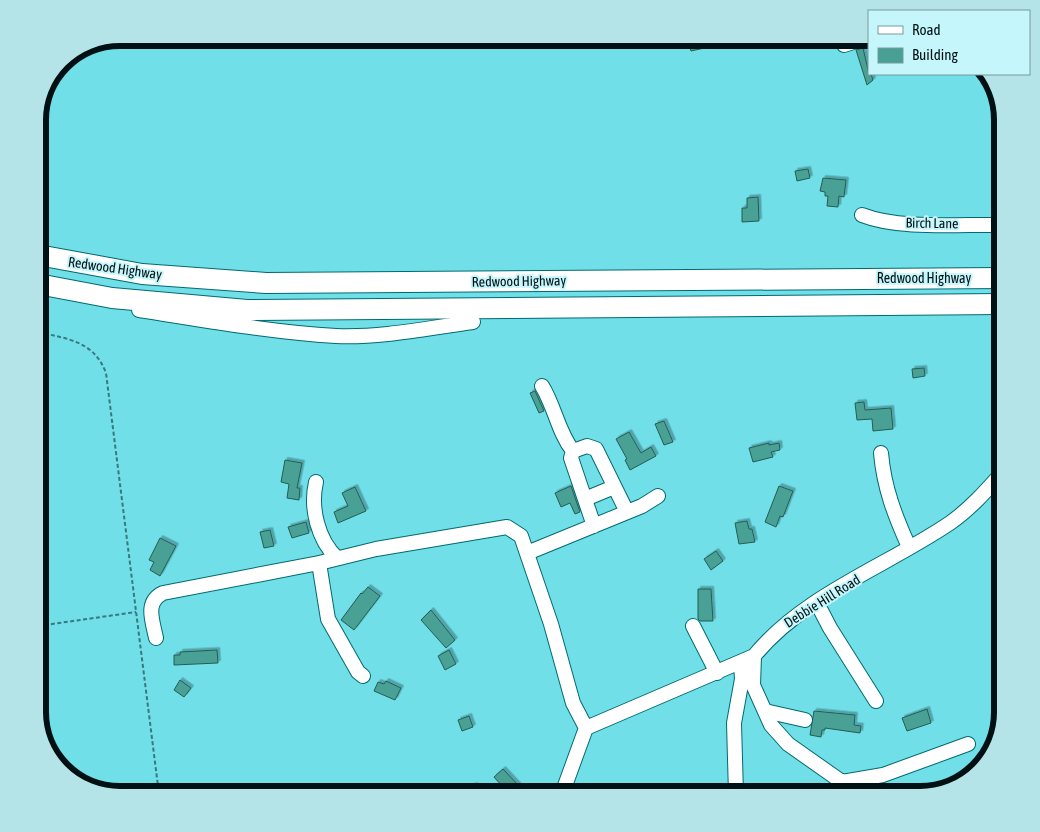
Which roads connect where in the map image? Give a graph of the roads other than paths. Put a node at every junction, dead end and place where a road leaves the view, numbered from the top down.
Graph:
1 (862, 215) dead end
2 (994, 225) edge
3 (46, 257) edge
4 (994, 278) edge
5 (46, 286) edge
6 (70, 290) junction
7 (994, 304) edge
8 (678, 306) junction
9 (139, 310) joint
10 (473, 322) joint
11 (542, 386) dead end
12 (573, 451) junction
13 (881, 453) dead end
14 (316, 482) dead end
15 (994, 482) edge
16 (614, 487) junction
17 (658, 496) dead end
18 (585, 499) junction
19 (627, 512) junction
20 (594, 526) junction
21 (909, 547) junction
22 (527, 553) junction
23 (337, 558) junction
24 (319, 562) junction
25 (817, 602) junction
26 (693, 626) dead end
27 (156, 638) dead end
28 (754, 656) junction
29 (741, 662) junction
30 (717, 673) junction
31 (363, 676) dead end
32 (876, 701) dead end
33 (765, 712) junction
34 (805, 720) dead end
35 (586, 728) junction
36 (968, 744) dead end
37 (565, 786) edge
38 (736, 786) edge
39 (840, 786) edge
40 (849, 786) edge

1 - 2 street, Birch Lane
3 - 4 highway, Redwood Highway
5 - 6 highway, Redwood Highway
6 - 8 highway, Redwood Highway
6 - 9 highway
7 - 8 highway, Redwood Highway
8 - 10 highway
9 - 10 street
11 - 12 street
12 - 16 street
12 - 18 street
13 - 21 street
14 - 23 street
15 - 21 street, Debbie Hill Road
16 - 18 street
16 - 19 street
17 - 19 street
18 - 20 street
19 - 20 street
20 - 22 street
21 - 25 street, Debbie Hill Road
22 - 23 street
22 - 35 street
23 - 24 street
24 - 27 street
24 - 31 street
25 - 28 street, Debbie Hill Road
25 - 32 street
26 - 30 street
28 - 29 street, Debbie Hill Road
28 - 33 street
29 - 30 street, Debbie Hill Road
29 - 38 street
30 - 35 street, Debbie Hill Road
33 - 34 street
33 - 39 street
35 - 37 street
36 - 40 street

